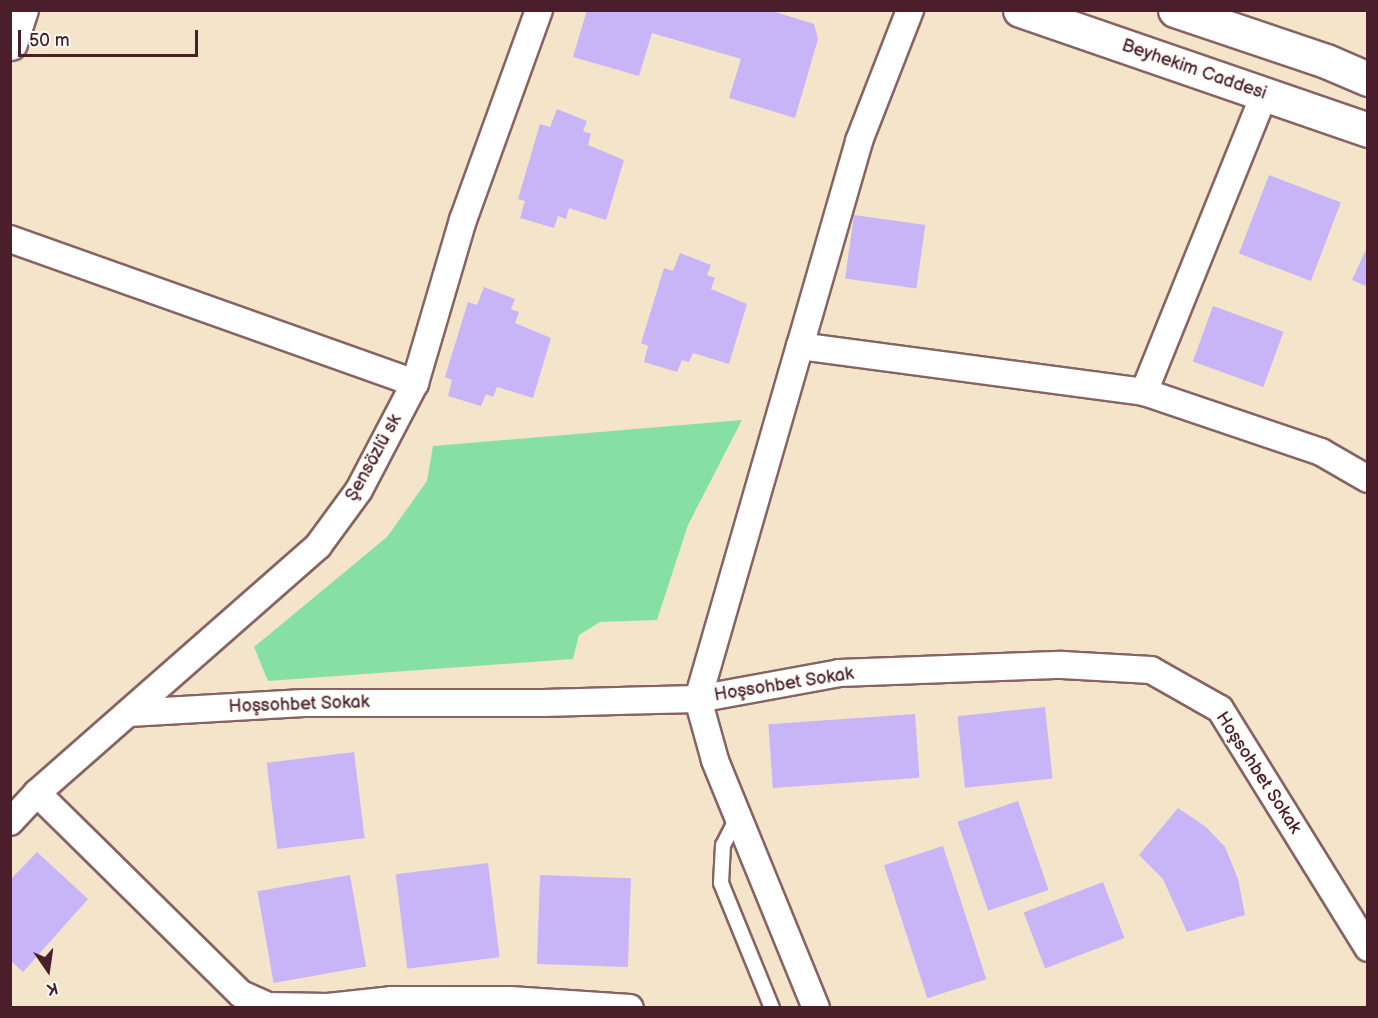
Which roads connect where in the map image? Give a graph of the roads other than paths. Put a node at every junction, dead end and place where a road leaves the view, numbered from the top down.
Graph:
1 (21, 10) edge
2 (539, 10) edge
3 (910, 10) edge
4 (1020, 10) edge
5 (1175, 10) edge
6 (10, 43) edge
7 (1368, 79) edge
8 (1264, 95) junction
9 (1368, 130) edge
10 (10, 238) edge
11 (800, 346) junction
12 (415, 383) junction
13 (1144, 392) junction
14 (1368, 479) edge
15 (698, 699) junction
16 (129, 712) junction
17 (37, 793) junction
18 (738, 816) junction
19 (10, 822) edge
20 (1368, 948) edge
21 (289, 1007) edge
22 (630, 1008) edge
23 (772, 1008) edge
24 (816, 1008) edge

1 - 6 main road
2 - 12 street, Şensözlü sk
3 - 11 street
4 - 8 main road, Beyhekim Caddesi
5 - 7 main road
8 - 9 main road, Beyhekim Caddesi
8 - 13 street
10 - 12 street
11 - 13 street
11 - 15 street
12 - 16 street, Şensözlü sk
13 - 14 street
15 - 16 street, Hoşsohbet Sokak
15 - 18 street
15 - 20 street, Hoşsohbet Sokak
16 - 17 street, Şensözlü sk
17 - 19 street, Şensözlü sk
17 - 21 street
18 - 23 lane
18 - 24 street
21 - 22 street

